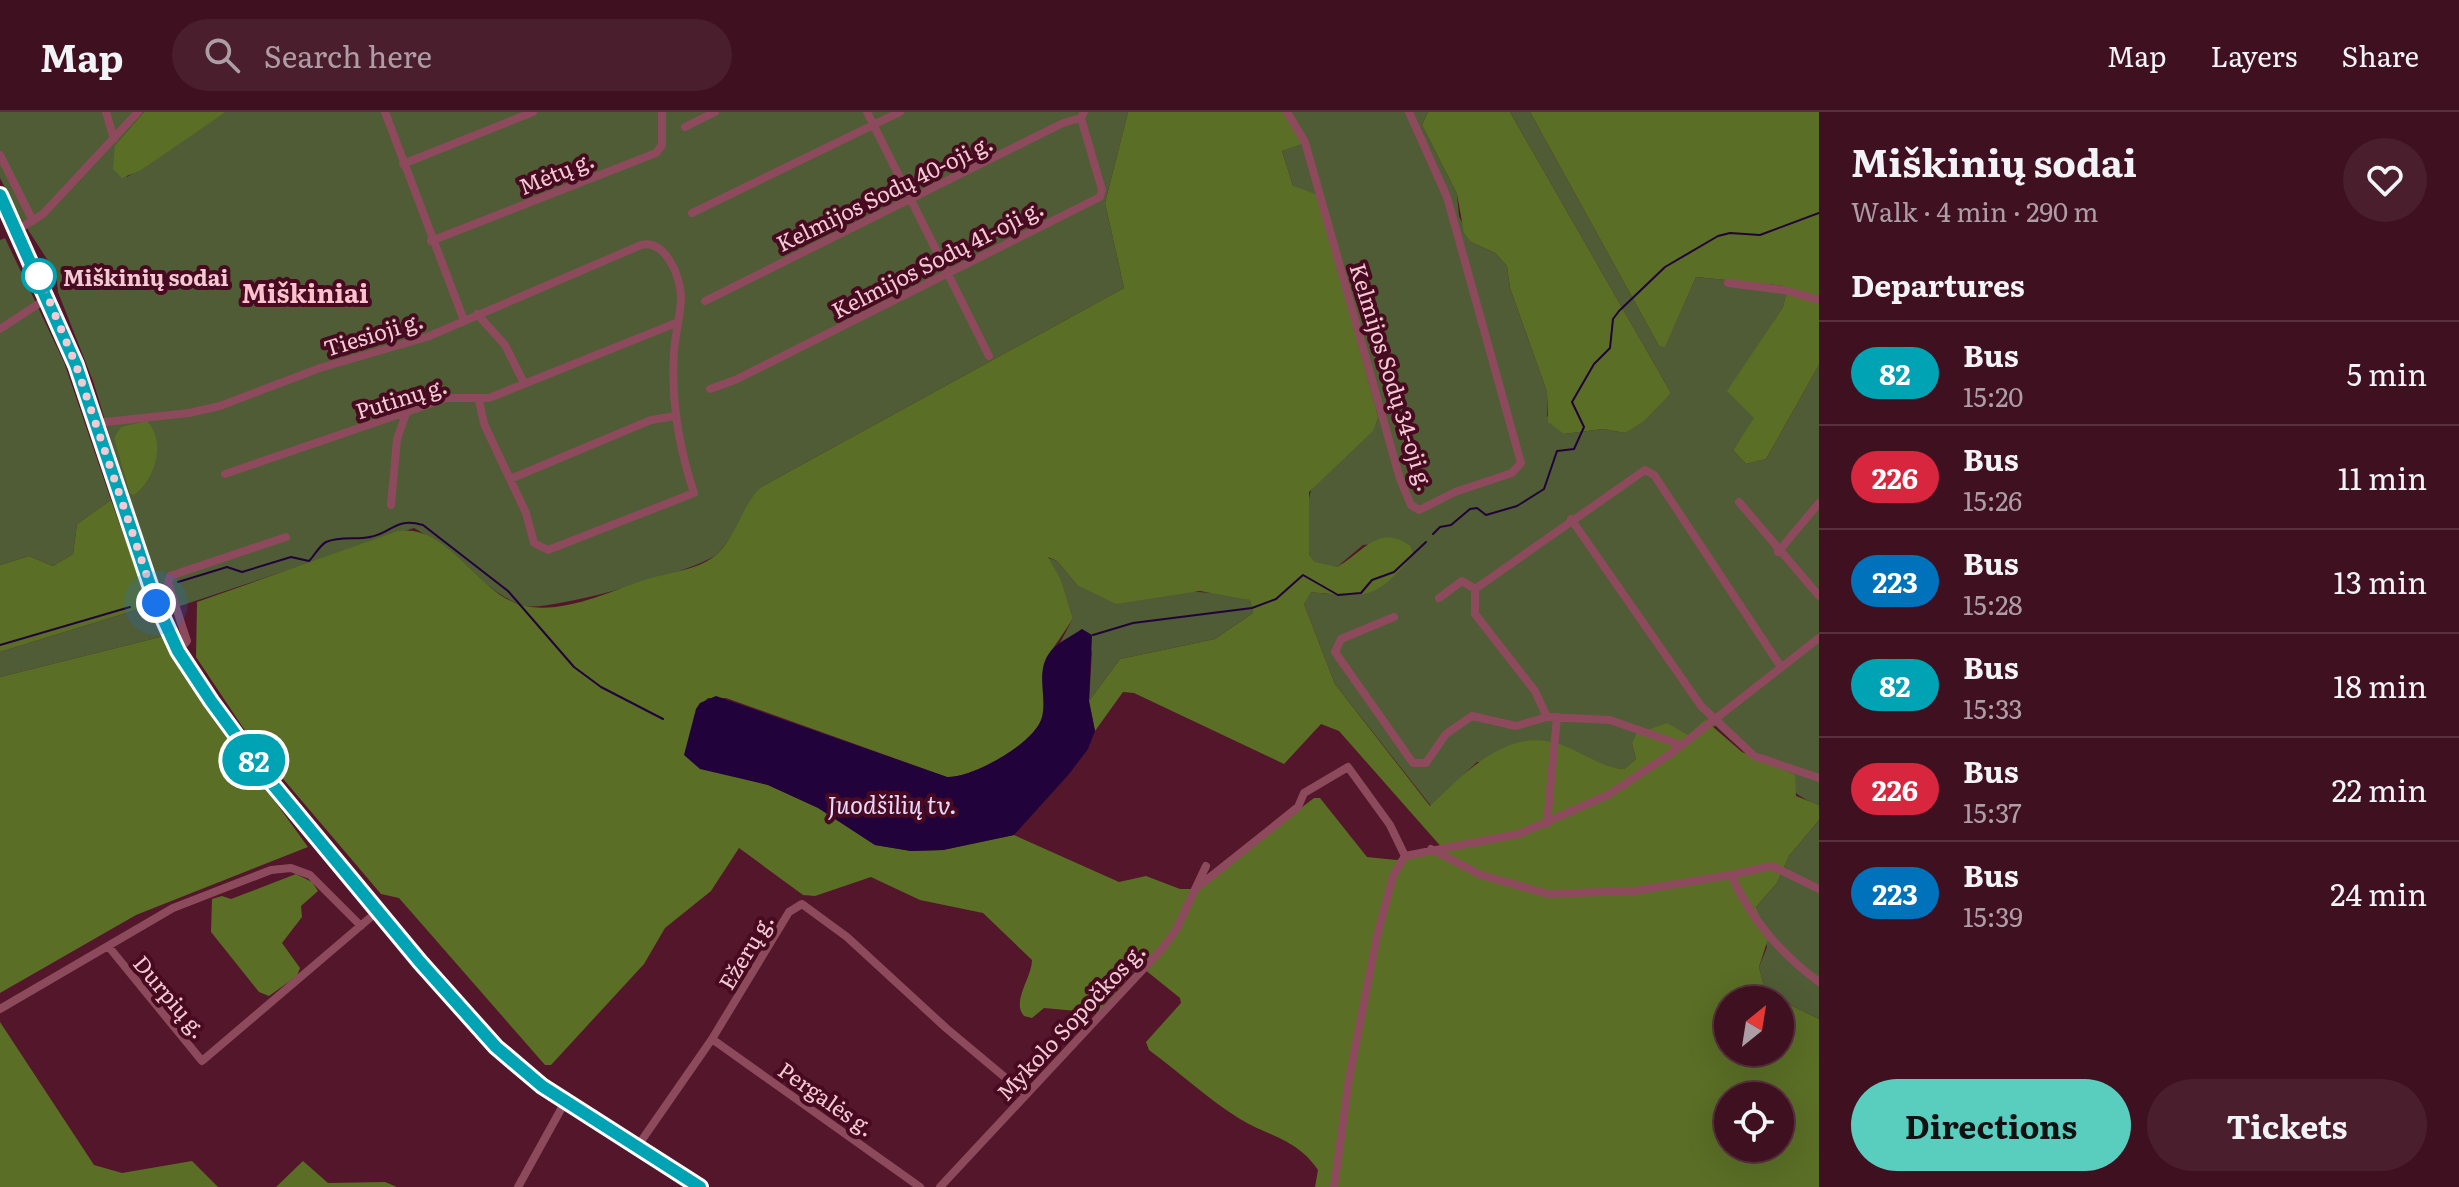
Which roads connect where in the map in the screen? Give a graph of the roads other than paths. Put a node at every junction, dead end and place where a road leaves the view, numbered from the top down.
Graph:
1 (106, 112) edge
2 (138, 112) edge
3 (385, 112) edge
4 (533, 112) edge
5 (715, 112) edge
6 (867, 112) edge
7 (900, 112) edge
8 (1287, 112) edge
9 (1409, 112) edge
10 (662, 113) edge
11 (1082, 115) edge
12 (874, 125) junction
13 (685, 127) dead end
14 (114, 139) junction
15 (0, 155) edge
16 (403, 164) junction
17 (0, 195) edge
18 (910, 199) junction
19 (692, 213) dead end
20 (33, 221) junction
21 (17, 230) junction
22 (431, 241) junction
23 (947, 273) junction
24 (1728, 283) dead end
25 (49, 297) junction
26 (1819, 300) edge
27 (705, 301) dead end
28 (477, 314) junction
29 (463, 318) junction
30 (676, 323) junction
31 (0, 329) edge
32 (989, 356) dead end
33 (524, 383) junction
34 (710, 389) dead end
35 (479, 400) junction
36 (407, 410) junction
37 (676, 416) junction
38 (96, 423) junction
39 (225, 474) dead end
40 (510, 479) junction
41 (1739, 502) dead end
42 (1819, 503) edge
43 (391, 505) dead end
44 (1571, 519) junction
45 (286, 537) dead end
46 (1778, 552) junction
47 (1475, 589) junction
48 (1819, 596) edge
49 (1439, 598) dead end
50 (1394, 617) dead end
51 (1819, 638) edge
52 (178, 651) junction
53 (1781, 667) junction
54 (1552, 717) junction
55 (1713, 718) junction
56 (1681, 745) junction
57 (1819, 778) edge
58 (1547, 824) junction
59 (1431, 849) junction
60 (1405, 856) junction
61 (1206, 866) dead end
62 (1731, 875) junction
63 (1195, 889) junction
64 (1819, 889) edge
65 (378, 911) junction
66 (361, 926) junction
67 (108, 946) junction
68 (1819, 982) edge
69 (0, 1009) edge
70 (712, 1039) junction
71 (1026, 1095) junction
72 (565, 1102) junction
73 (637, 1147) junction
74 (518, 1187) edge
75 (700, 1187) edge
76 (920, 1187) edge
77 (940, 1187) edge
78 (1334, 1187) edge

1 - 14 street
2 - 14 street
3 - 16 street
4 - 16 street
5 - 13 street
6 - 12 street
7 - 12 street
8 - 9 street, Kelmijos Sodų 34-oji g.
10 - 22 street, Mėtų g.
11 - 18 street, Kelmijos Sodų 40-oji g.
11 - 23 street, Kelmijos Sodų 41-oji g.
12 - 18 street
12 - 19 street
14 - 20 street
15 - 20 street
16 - 22 street
17 - 21 main road
18 - 23 street
18 - 27 street, Kelmijos Sodų 40-oji g.
20 - 21 street
21 - 25 main road
22 - 29 street
23 - 32 street
23 - 34 street, Kelmijos Sodų 41-oji g.
24 - 26 street
25 - 31 street
25 - 38 main road
28 - 29 street, Tiesioji g.
28 - 30 street, Tiesioji g.
28 - 33 street
29 - 38 street, Tiesioji g.
30 - 33 street, Putinų g.
30 - 37 street
33 - 35 street, Putinų g.
35 - 36 street, Putinų g.
35 - 40 street
36 - 39 street, Putinų g.
36 - 43 street
37 - 40 street
37 - 40 street
38 - 52 main road
41 - 46 street
42 - 46 street
44 - 47 street
44 - 53 street
44 - 55 street
45 - 52 street
46 - 48 street
47 - 49 street
47 - 54 street
50 - 54 street
51 - 53 street
52 - 65 main road
53 - 55 street
54 - 56 street
54 - 58 street
55 - 56 street
55 - 57 street
56 - 58 street
58 - 59 street
59 - 60 street
59 - 62 street
60 - 63 street
60 - 78 street
61 - 63 street, Mykolo Sopočkos g.
62 - 64 street
62 - 68 street
63 - 71 street, Mykolo Sopočkos g.
65 - 66 street, Durpių g.
65 - 72 main road
66 - 67 street
66 - 67 street, Durpių g.
67 - 69 street, Durpių g.
70 - 71 street, Ežerų g.
70 - 73 street, Ežerų g.
70 - 76 street, Pergalės g.
71 - 77 street, Mykolo Sopočkos g.
72 - 73 main road
72 - 74 street
73 - 75 main road

